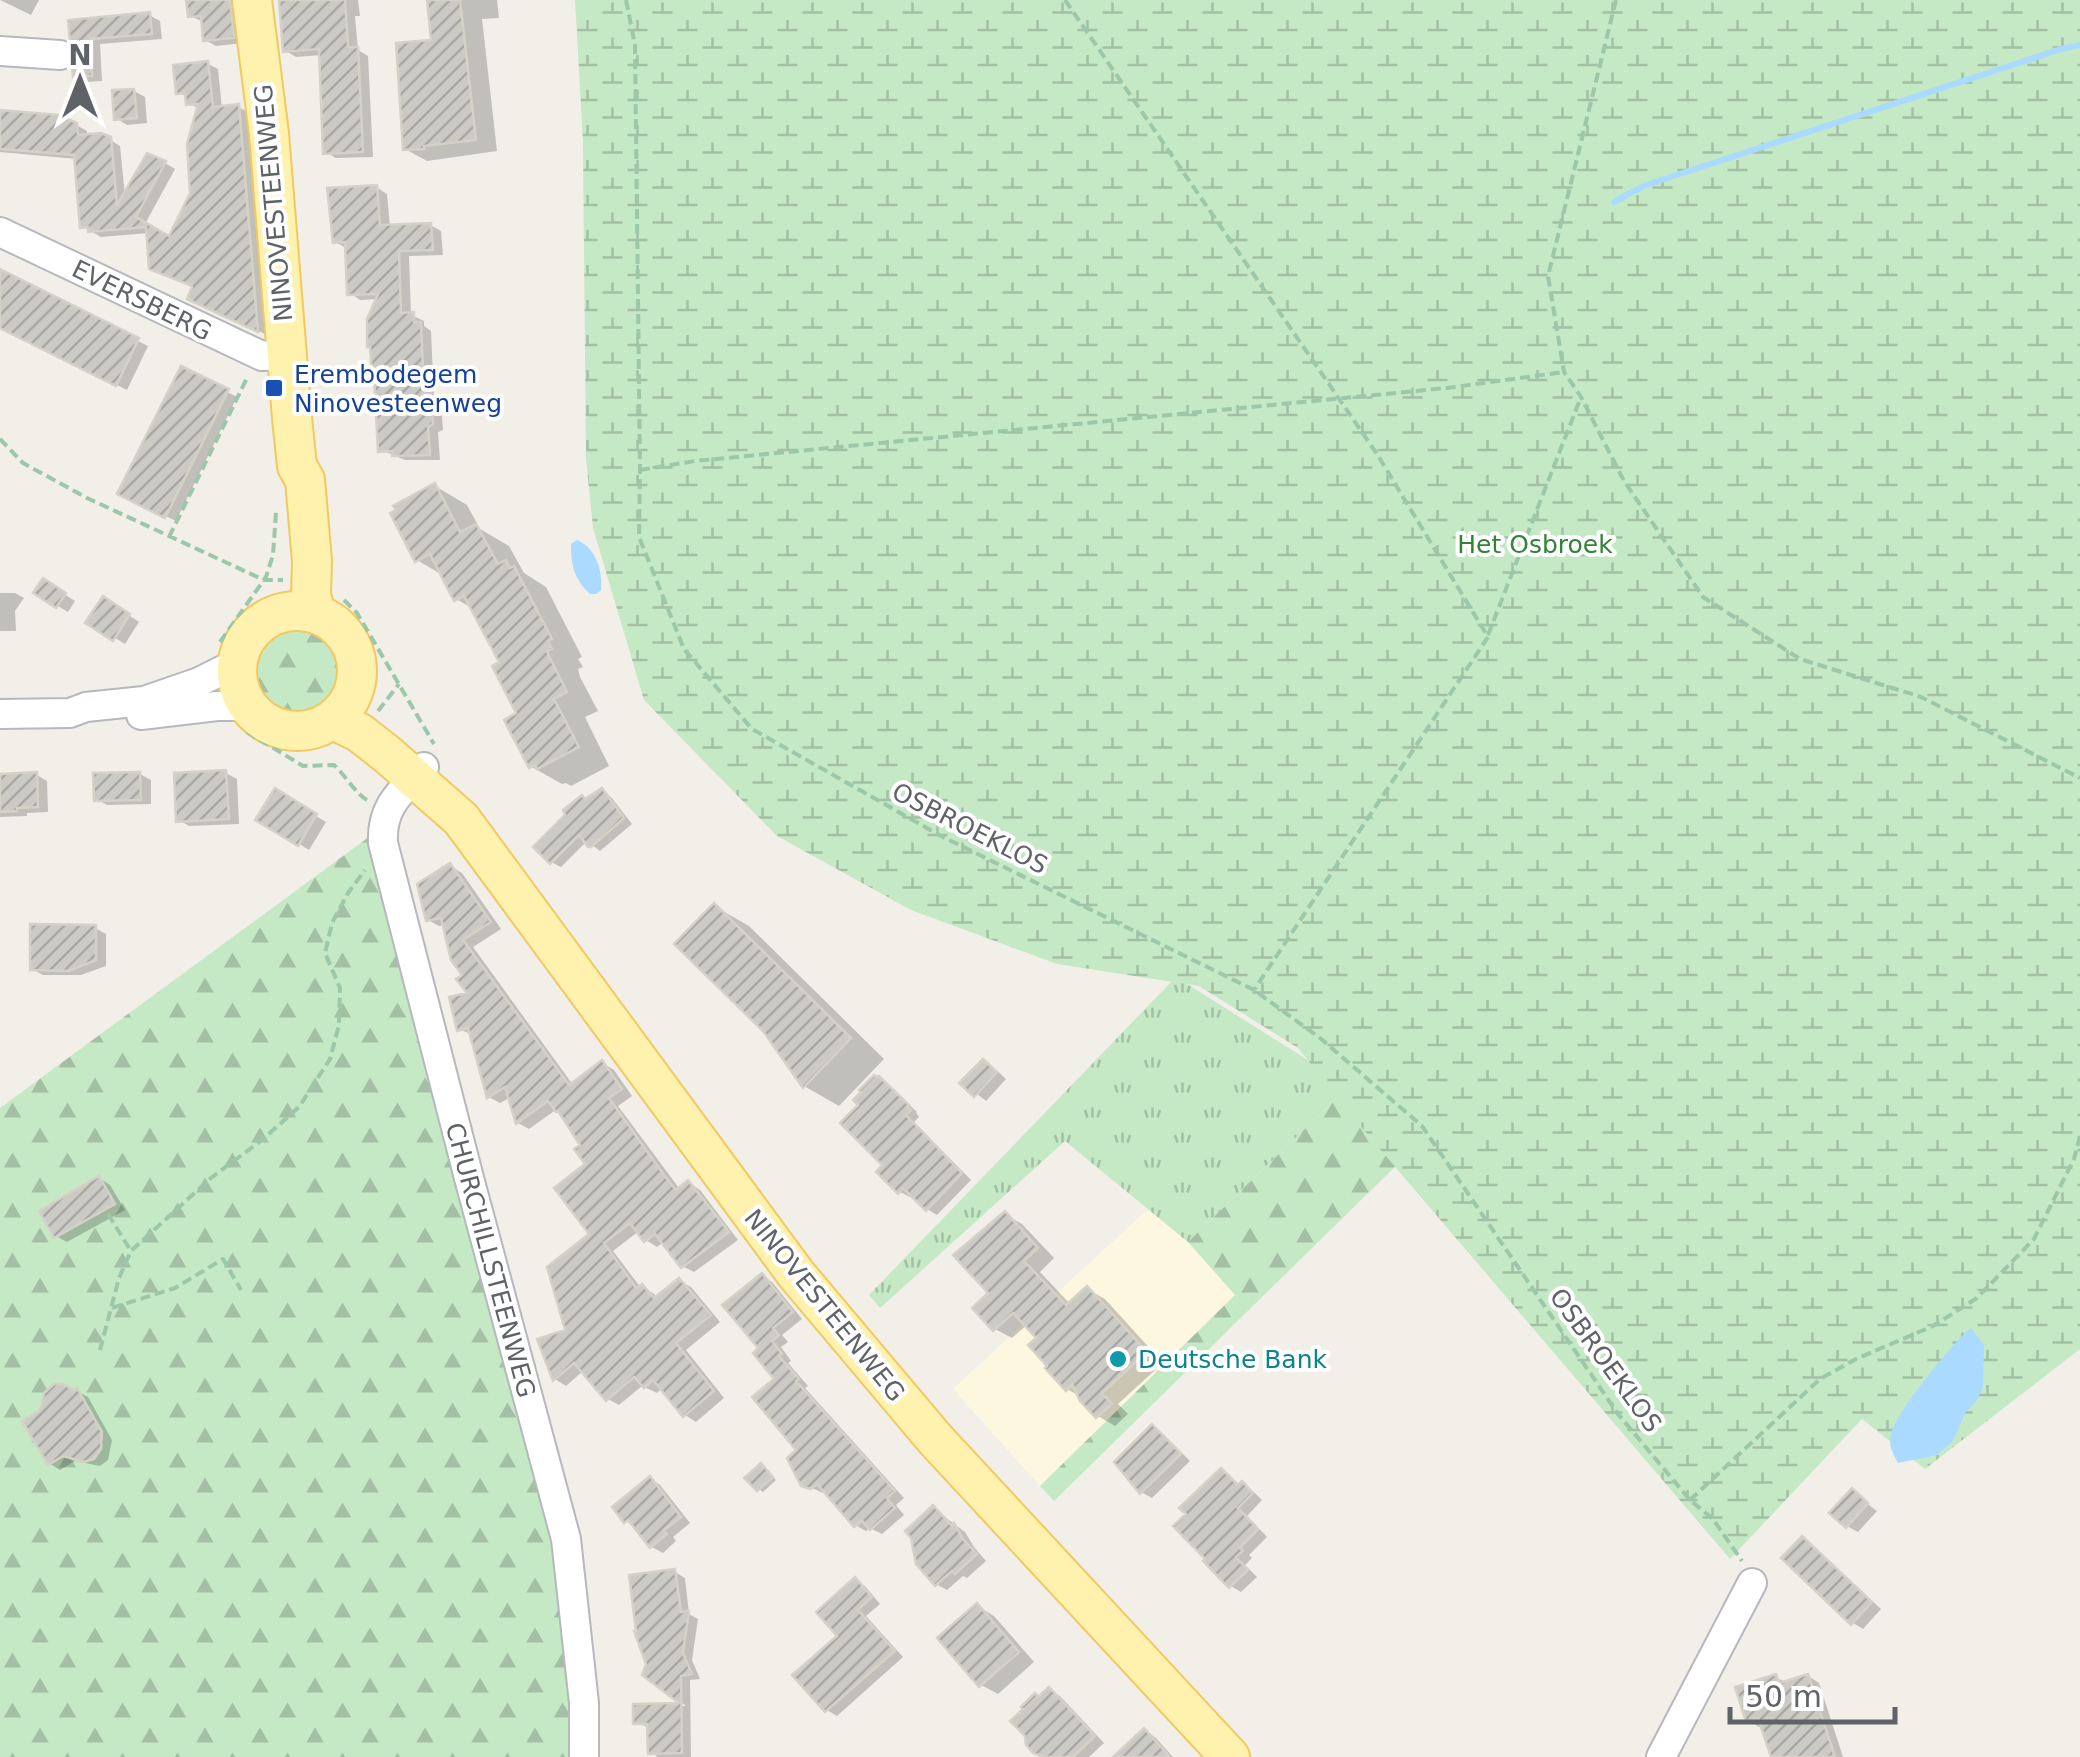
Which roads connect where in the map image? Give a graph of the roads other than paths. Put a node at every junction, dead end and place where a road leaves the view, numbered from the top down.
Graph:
1 (252, 0) edge
2 (0, 51) edge
3 (60, 55) dead end
4 (0, 232) edge
5 (273, 354) junction
6 (312, 607) junction
7 (223, 656) junction
8 (248, 706) junction
9 (344, 706) junction
10 (146, 708) junction
11 (0, 714) edge
12 (426, 764) junction
13 (1752, 1583) road end
14 (584, 1757) edge
15 (1230, 1757) edge
16 (1661, 1757) edge

1 - 5 main road, NINOVESTEENWEG
2 - 3 street
4 - 5 street, EVERSBERG
5 - 6 main road, NINOVESTEENWEG
6 - 7 main road
6 - 9 main road
7 - 8 main road
7 - 10 street
8 - 9 main road
8 - 10 street
9 - 12 main road, NINOVESTEENWEG
10 - 11 street
12 - 14 street, CHURCHILLSTEENWEG
12 - 15 main road, NINOVESTEENWEG
13 - 16 street

